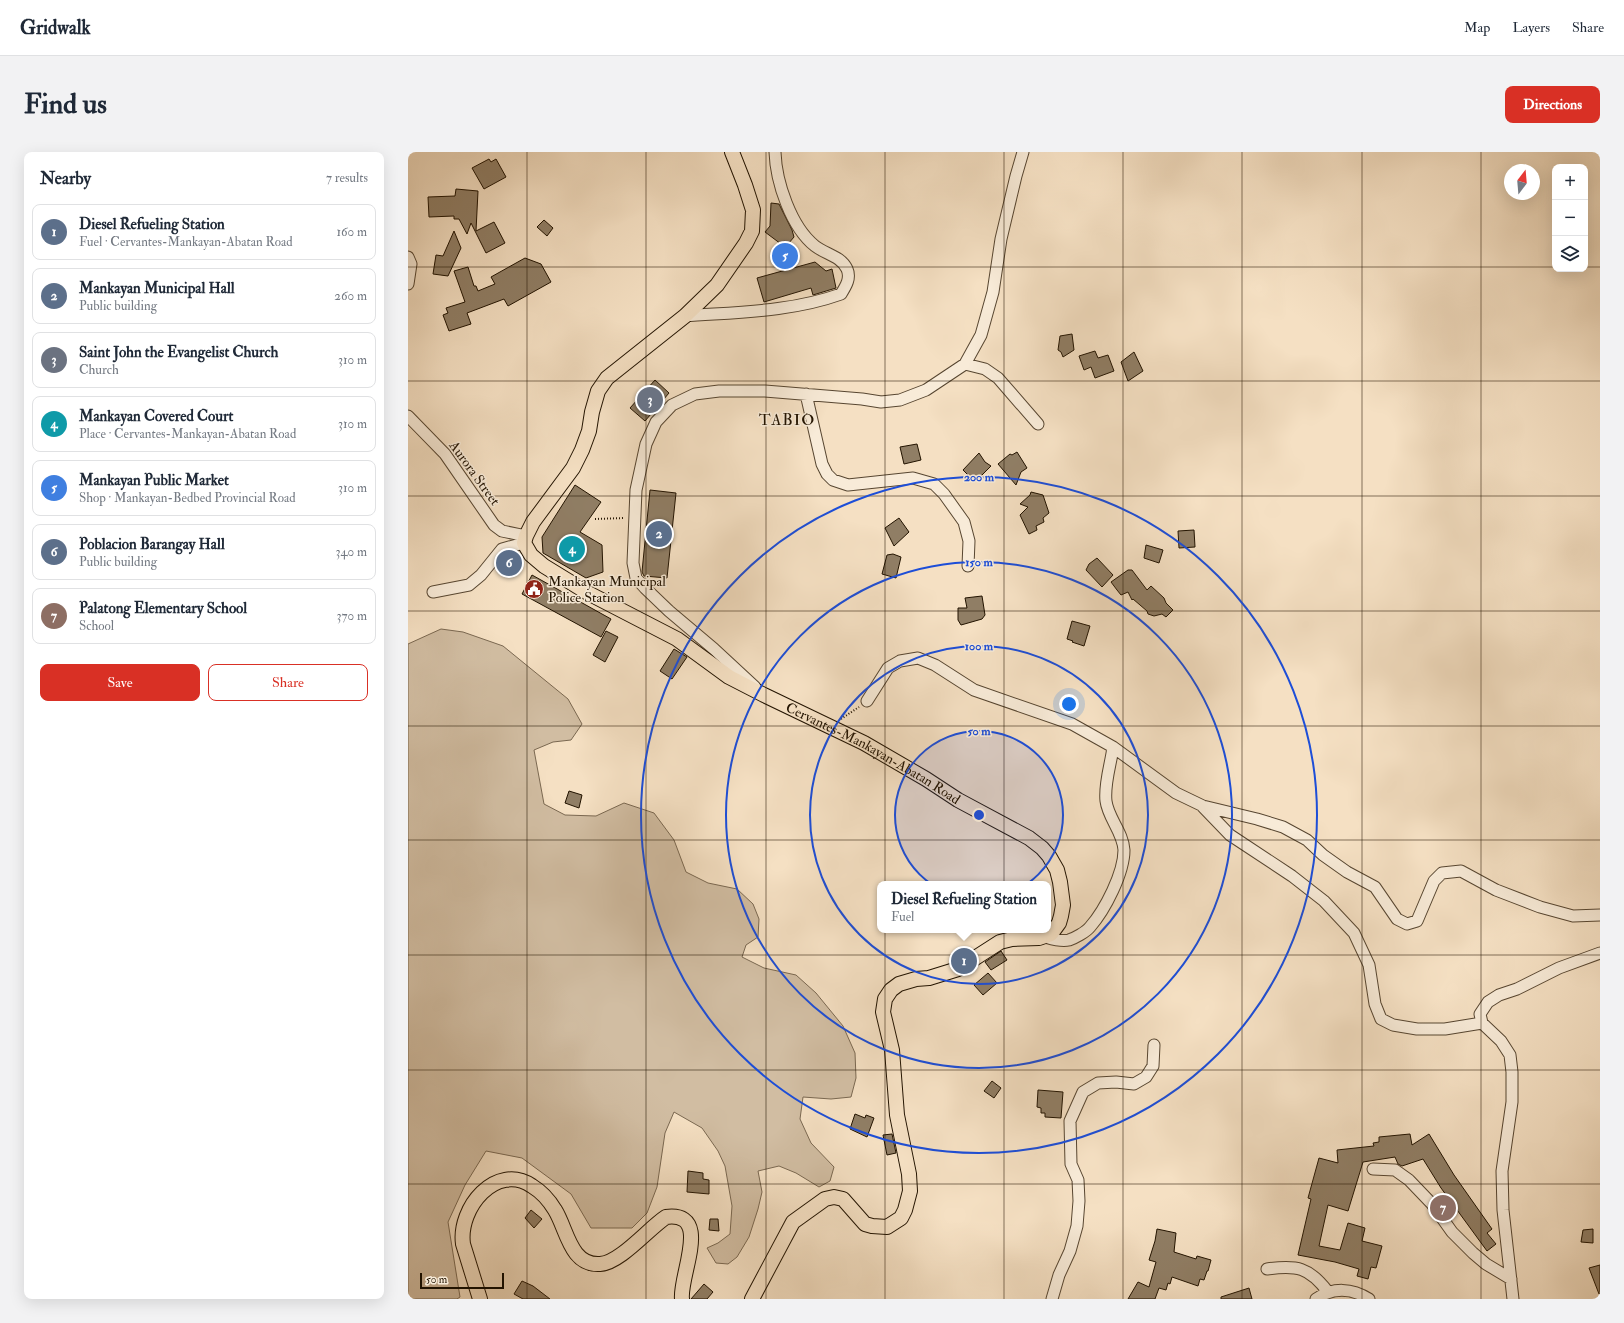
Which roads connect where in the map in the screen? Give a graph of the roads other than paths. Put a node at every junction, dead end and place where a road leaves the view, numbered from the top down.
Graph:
1 (732, 152) edge
2 (775, 152) edge
3 (1023, 152) edge
4 (408, 257) edge
5 (408, 284) edge
6 (685, 316) junction
7 (965, 364) junction
8 (806, 394) junction
9 (408, 416) edge
10 (1038, 424) dead end
11 (525, 540) junction
12 (968, 566) dead end
13 (433, 592) dead end
14 (764, 695) junction
15 (867, 701) road end
16 (1113, 747) junction
17 (1203, 806) junction
18 (1600, 916) edge
19 (1045, 937) junction
20 (1600, 953) edge
21 (1482, 1023) junction
22 (1154, 1046) dead end
23 (1373, 1170) dead end
24 (1267, 1269) dead end
25 (1511, 1279) junction
26 (1328, 1292) junction
27 (480, 1299) edge
28 (682, 1299) edge
29 (752, 1299) edge
30 (1052, 1299) edge
31 (1316, 1299) edge
32 (1369, 1299) edge
33 (1513, 1299) edge

1 - 6 main road
2 - 6 street
3 - 7 street
4 - 5 street
6 - 11 main road
7 - 8 street
7 - 10 street
8 - 12 street
8 - 14 street
9 - 11 street, Aurora Street
11 - 13 street
11 - 14 main road, Cervantes-Mankayan-Abatan Road
14 - 19 main road, Cervantes-Mankayan-Abatan Road
15 - 16 street
16 - 17 street
16 - 19 street
17 - 18 street
17 - 21 street
19 - 29 main road
20 - 21 street
21 - 25 street
22 - 30 street
23 - 25 street
24 - 26 street
25 - 33 street
26 - 31 street
26 - 32 street
27 - 28 main road

